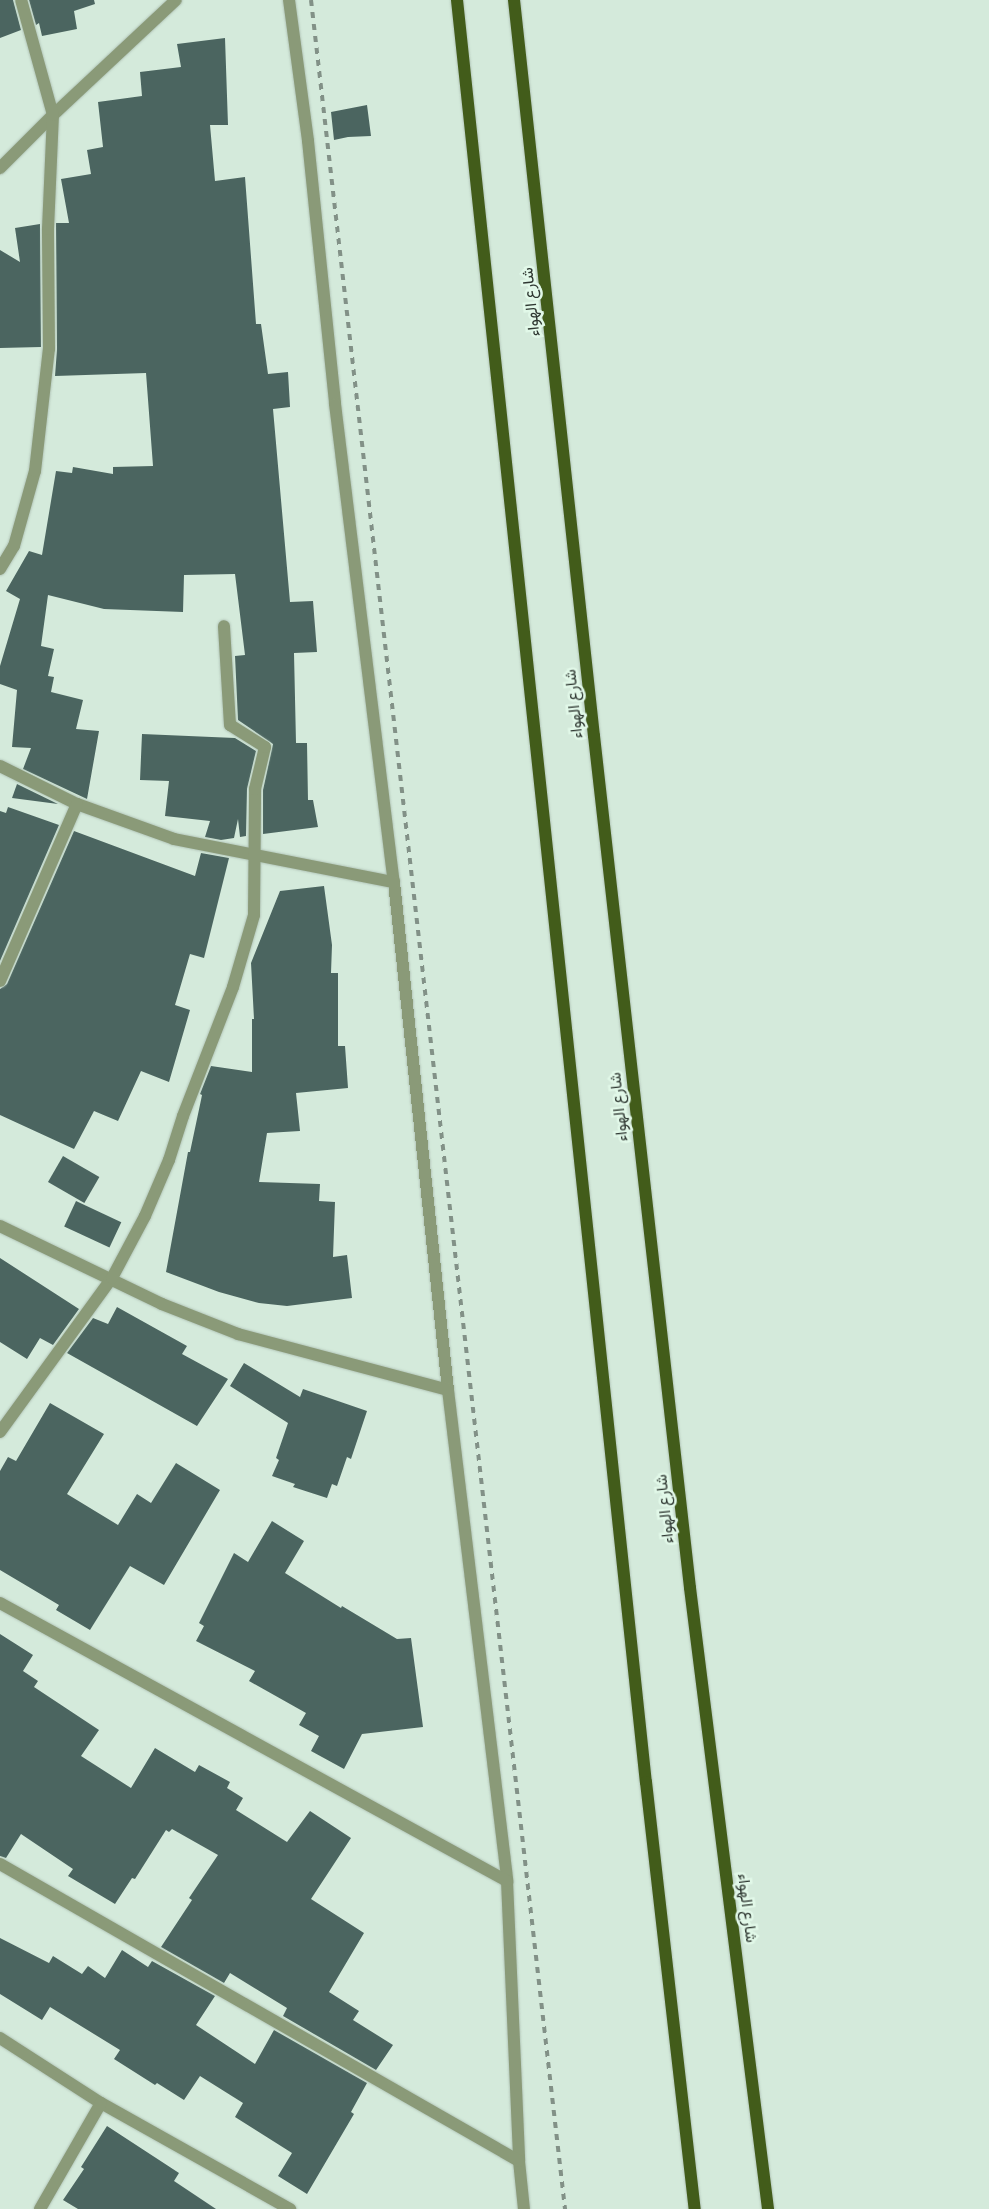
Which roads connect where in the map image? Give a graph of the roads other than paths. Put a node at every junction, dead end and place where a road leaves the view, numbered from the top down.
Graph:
1 (21, 0) edge
2 (176, 0) edge
3 (289, 0) edge
4 (457, 0) edge
5 (514, 0) edge
6 (53, 115) junction
7 (0, 168) edge
8 (0, 569) edge
9 (224, 626) dead end
10 (0, 766) edge
11 (77, 804) junction
12 (255, 856) junction
13 (394, 882) junction
14 (0, 981) edge
15 (0, 1226) edge
16 (112, 1278) junction
17 (448, 1390) junction
18 (0, 1432) edge
19 (0, 1603) edge
20 (0, 1864) edge
21 (507, 1881) junction
22 (0, 2038) edge
23 (101, 2104) junction
24 (519, 2161) junction
25 (40, 2209) edge
26 (290, 2209) edge
27 (524, 2209) edge
28 (695, 2209) edge
29 (768, 2209) edge

1 - 6 street
2 - 6 street
3 - 13 street
4 - 28 main road
5 - 29 main road, شارع الهواء
6 - 7 street
6 - 8 street
9 - 12 street
10 - 11 street
11 - 12 street
11 - 14 street
12 - 13 street
12 - 16 street
13 - 17 street
15 - 16 street
16 - 17 street
16 - 18 street
17 - 21 street
19 - 21 street
20 - 24 street
21 - 24 street
22 - 23 street
23 - 25 street
23 - 26 street
24 - 27 street

